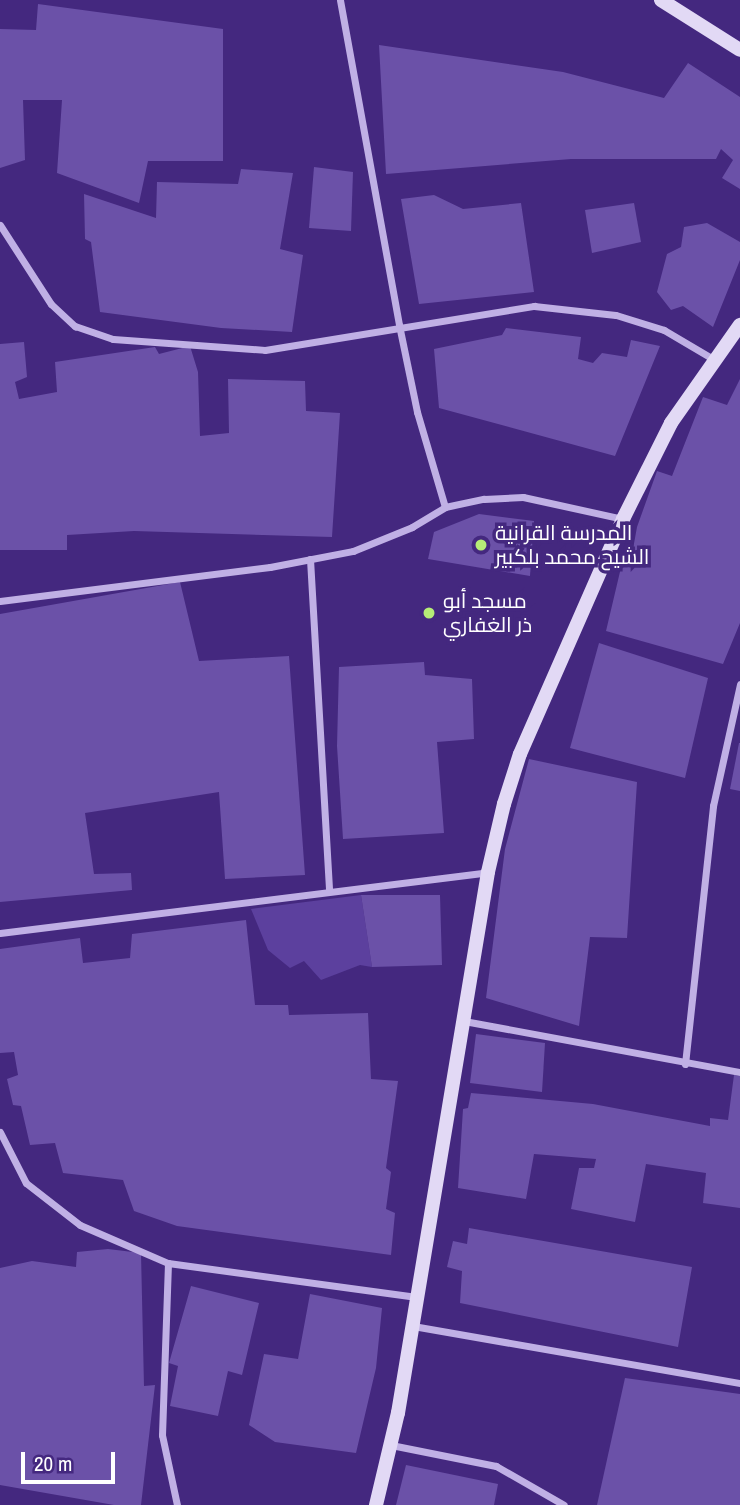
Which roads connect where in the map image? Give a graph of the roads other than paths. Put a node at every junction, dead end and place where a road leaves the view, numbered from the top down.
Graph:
1 (340, 0) edge
2 (661, 0) edge
3 (740, 50) edge
4 (0, 225) edge
5 (399, 325) junction
6 (740, 325) edge
7 (715, 360) junction
8 (445, 507) junction
9 (623, 519) junction
10 (310, 559) junction
11 (0, 601) edge
12 (740, 684) edge
13 (488, 872) junction
14 (329, 890) junction
15 (0, 933) edge
16 (464, 1021) junction
17 (685, 1064) junction
18 (740, 1072) edge
19 (0, 1132) edge
20 (168, 1263) junction
21 (418, 1297) junction
22 (412, 1326) junction
23 (740, 1383) edge
24 (391, 1445) junction
25 (177, 1505) edge
26 (376, 1505) edge
27 (564, 1505) edge

1 - 5 street
2 - 3 street
4 - 5 street
5 - 7 street
5 - 8 street
6 - 7 street
7 - 9 street
8 - 9 street
8 - 10 street
9 - 13 street
10 - 11 street
10 - 14 street
12 - 17 street
13 - 14 street
13 - 16 street
14 - 15 street
16 - 17 street
16 - 21 street
17 - 18 street
19 - 20 street
20 - 21 street
20 - 25 street
21 - 22 street
22 - 23 street
22 - 24 street
24 - 26 street
24 - 27 street

